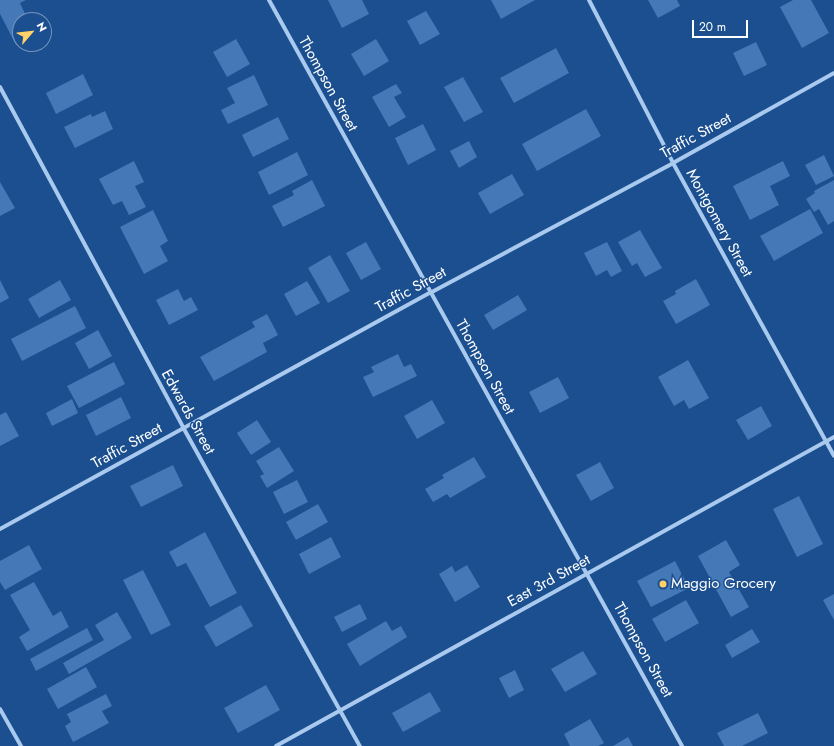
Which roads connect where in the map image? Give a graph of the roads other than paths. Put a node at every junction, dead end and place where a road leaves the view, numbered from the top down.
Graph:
1 (268, 0) edge
2 (589, 0) edge
3 (834, 74) edge
4 (0, 87) edge
5 (673, 164) junction
6 (430, 293) junction
7 (184, 429) junction
8 (834, 437) edge
9 (826, 442) junction
10 (834, 456) edge
11 (0, 529) edge
12 (587, 574) junction
13 (0, 709) edge
14 (340, 711) junction
15 (21, 746) edge
16 (276, 746) edge
17 (360, 746) edge
18 (682, 746) edge

1 - 6 street, Thompson Street
2 - 5 street, Montgomery Street
3 - 5 street, Traffic Street
4 - 7 street, Edwards Street
5 - 6 street, Traffic Street
5 - 9 street, Montgomery Street
6 - 7 street, Traffic Street
6 - 12 street, Thompson Street
7 - 11 street, Traffic Street
7 - 14 street, Edwards Street
8 - 9 street, East 3rd Street
9 - 10 street, Montgomery Street
9 - 12 street, East 3rd Street
12 - 14 street, East 3rd Street
12 - 18 street, Thompson Street
13 - 15 street
14 - 16 street, East 3rd Street
14 - 17 street, Edwards Street

